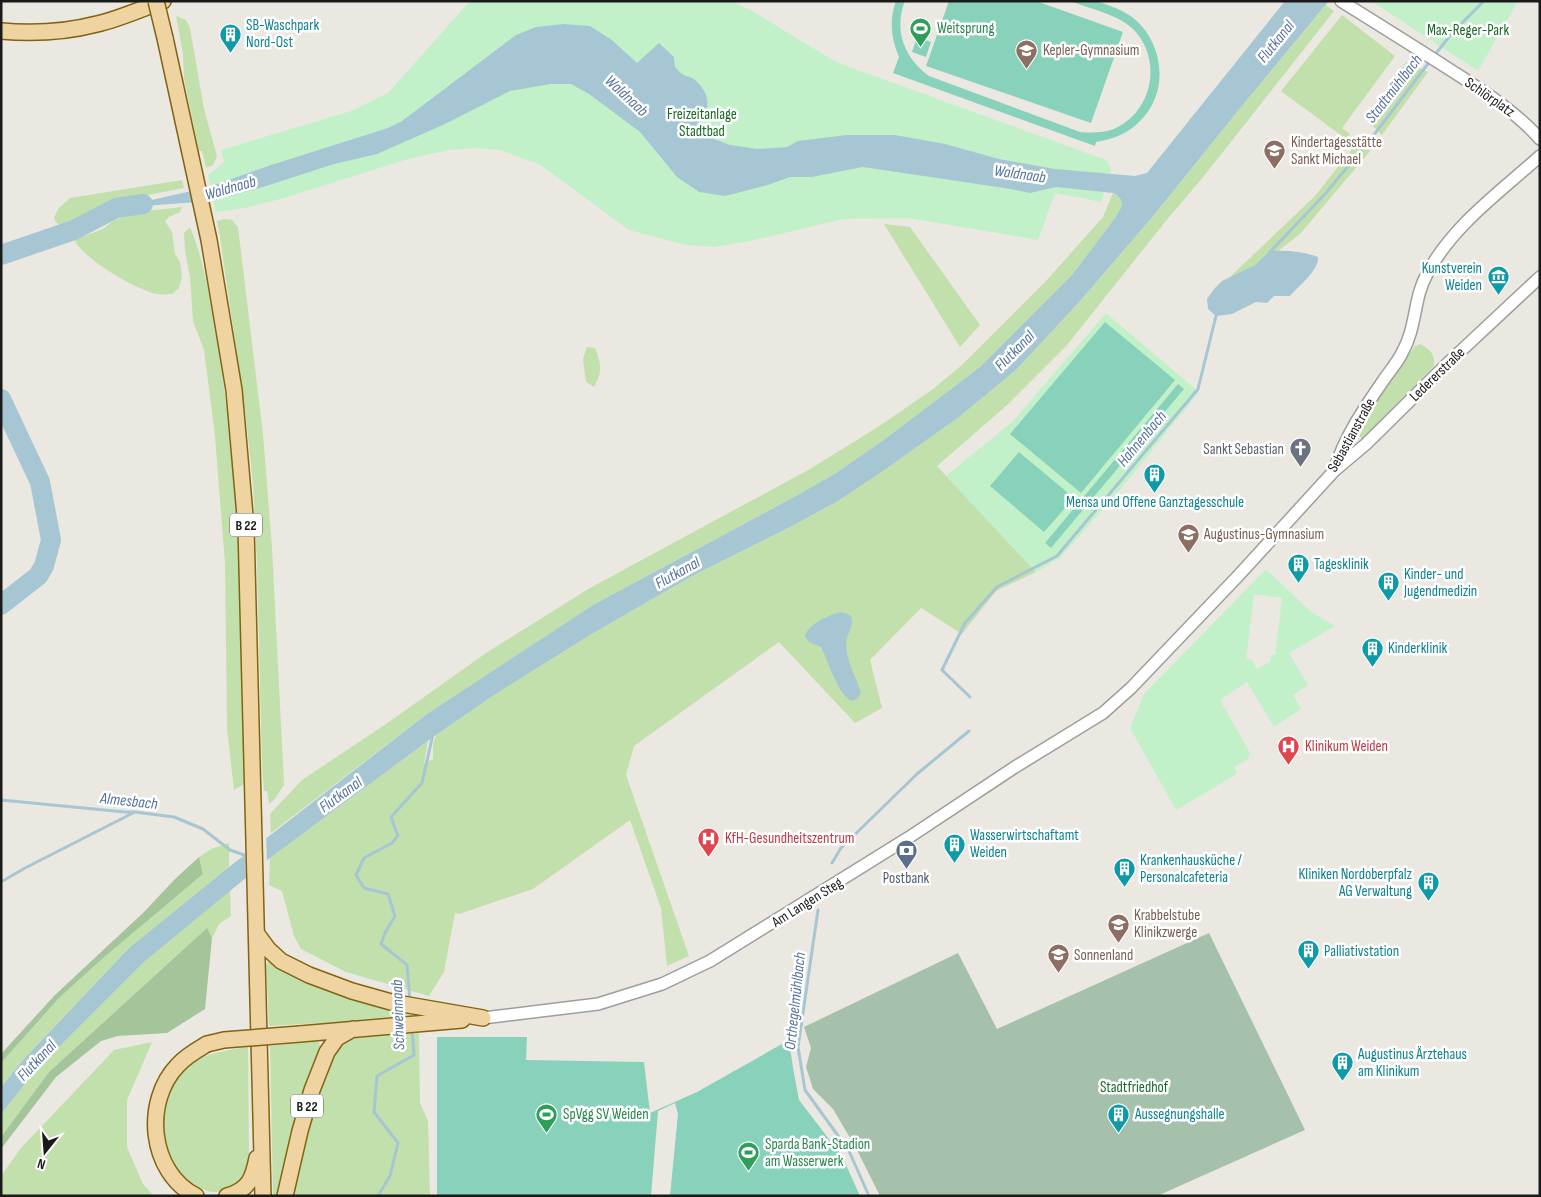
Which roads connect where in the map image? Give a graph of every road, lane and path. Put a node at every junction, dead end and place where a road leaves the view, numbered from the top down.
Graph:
1 (156, 1) edge
2 (163, 1) edge
3 (1341, 1) edge
4 (1, 31) edge
5 (1540, 139) edge
6 (1540, 156) edge
7 (1540, 276) edge
8 (1334, 471) junction
9 (1103, 713) joint
10 (257, 934) junction
11 (443, 1017) junction
12 (483, 1018) joint
13 (353, 1029) junction
14 (262, 1127) junction
15 (194, 1194) edge
16 (208, 1196) edge
17 (227, 1196) edge
18 (263, 1196) edge
19 (285, 1196) edge

1 - 10 main road, B 22, bridge
2 - 4 main road
3 - 5 street, Schlörplatz
6 - 8 street, Sebastianstraße
7 - 8 street, Ledererstraße
8 - 9 street, Sebastianstraße
9 - 12 street, Am Langen Steg
10 - 11 main road
10 - 14 main road, B 22
11 - 12 main road
11 - 13 main road
13 - 15 main road, bridge
13 - 19 main road, B 22
14 - 17 main road
14 - 18 main road, B 22
15 - 16 main road

